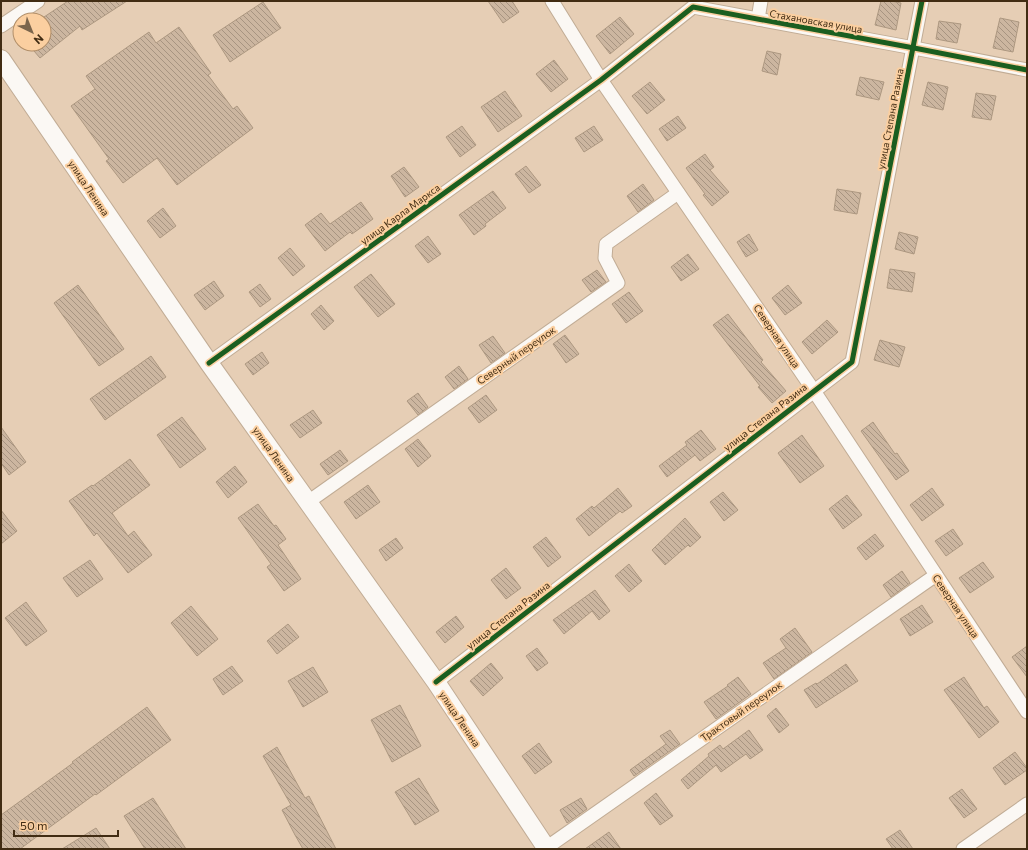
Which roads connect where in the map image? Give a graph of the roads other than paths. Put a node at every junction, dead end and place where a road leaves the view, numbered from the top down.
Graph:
1 (38, 1) edge
2 (552, 1) edge
3 (761, 1) edge
4 (922, 1) edge
5 (758, 19) junction
6 (1, 26) edge
7 (914, 48) junction
8 (1, 59) edge
9 (1027, 70) edge
10 (601, 80) junction
11 (678, 193) junction
12 (209, 363) junction
13 (814, 391) junction
14 (308, 502) junction
15 (936, 575) junction
16 (436, 682) junction
17 (1027, 712) edge
18 (1027, 804) edge
19 (546, 848) edge
20 (963, 849) edge

1 - 6 street
2 - 10 street, Северная улица
3 - 5 street
4 - 7 street, улица Степана Разина
5 - 7 street, Стахановская улица
5 - 10 street, Стахановская улица
7 - 9 street, Стахановская улица
7 - 13 street, улица Степана Разина
8 - 12 main road, улица Ленина
10 - 11 street, Северная улица
10 - 12 street, улица Карла Маркса
11 - 13 street, Северная улица
11 - 14 street, Северный переулок
12 - 14 main road, улица Ленина
13 - 15 street, Северная улица
13 - 16 street, улица Степана Разина
14 - 16 main road, улица Ленина
15 - 17 street, Северная улица
15 - 19 street, Трактовый переулок
16 - 19 main road, улица Ленина
18 - 20 street

